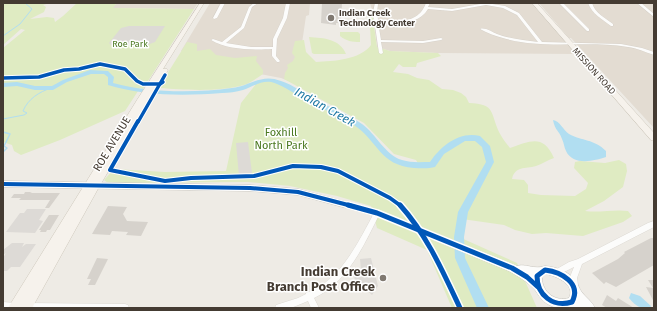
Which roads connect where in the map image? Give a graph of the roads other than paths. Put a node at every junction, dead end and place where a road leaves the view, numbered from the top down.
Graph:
1 (202, 3) edge
2 (206, 3) edge
3 (223, 3) edge
4 (256, 3) edge
5 (288, 3) edge
6 (428, 3) edge
7 (534, 3) edge
8 (561, 3) edge
9 (590, 3) edge
10 (639, 3) edge
11 (376, 4) dead end
12 (426, 8) junction
13 (654, 16) edge
14 (215, 18) dead end
15 (377, 22) junction
16 (612, 25) dead end
17 (482, 29) dead end
18 (588, 30) dead end
19 (441, 39) dead end
20 (213, 40) dead end
21 (380, 42) junction
22 (540, 42) junction
23 (569, 42) junction
24 (178, 43) junction
25 (224, 43) junction
26 (274, 48) junction
27 (381, 52) dead end
28 (654, 54) edge
29 (278, 61) dead end
30 (654, 138) edge
31 (3, 184) edge
32 (92, 185) junction
33 (378, 213) junction
34 (654, 224) edge
35 (579, 262) junction
36 (512, 268) junction
37 (540, 272) junction
38 (558, 272) junction
39 (538, 287) junction
40 (575, 290) junction
41 (310, 296) junction
42 (567, 305) junction
43 (3, 306) edge
44 (20, 307) edge
45 (125, 308) edge
46 (279, 308) edge
47 (315, 308) edge
48 (579, 308) edge
49 (590, 308) edge

1 - 24 main road, ROE AVENUE
2 - 24 main road, ROE AVENUE
3 - 14 street
4 - 25 street
5 - 26 street
6 - 12 street
7 - 23 main road, MISSION ROAD
8 - 18 street
9 - 16 street
10 - 13 street
11 - 15 street
12 - 15 street
12 - 22 street
15 - 21 street
17 - 22 street
19 - 21 street
20 - 25 street
21 - 27 street
22 - 23 street
23 - 28 street
23 - 30 main road, MISSION ROAD
24 - 32 main road, ROE AVENUE
25 - 26 street
26 - 29 street
31 - 32 street
32 - 33 street
32 - 44 main road, ROE AVENUE
33 - 36 street
33 - 41 street
34 - 35 street
35 - 38 street
35 - 40 street
36 - 37 street
36 - 39 street
37 - 38 street
37 - 39 street
38 - 40 street
39 - 42 street
40 - 42 street
40 - 49 street
41 - 46 street
41 - 47 street
42 - 48 street
43 - 44 street
44 - 45 street

